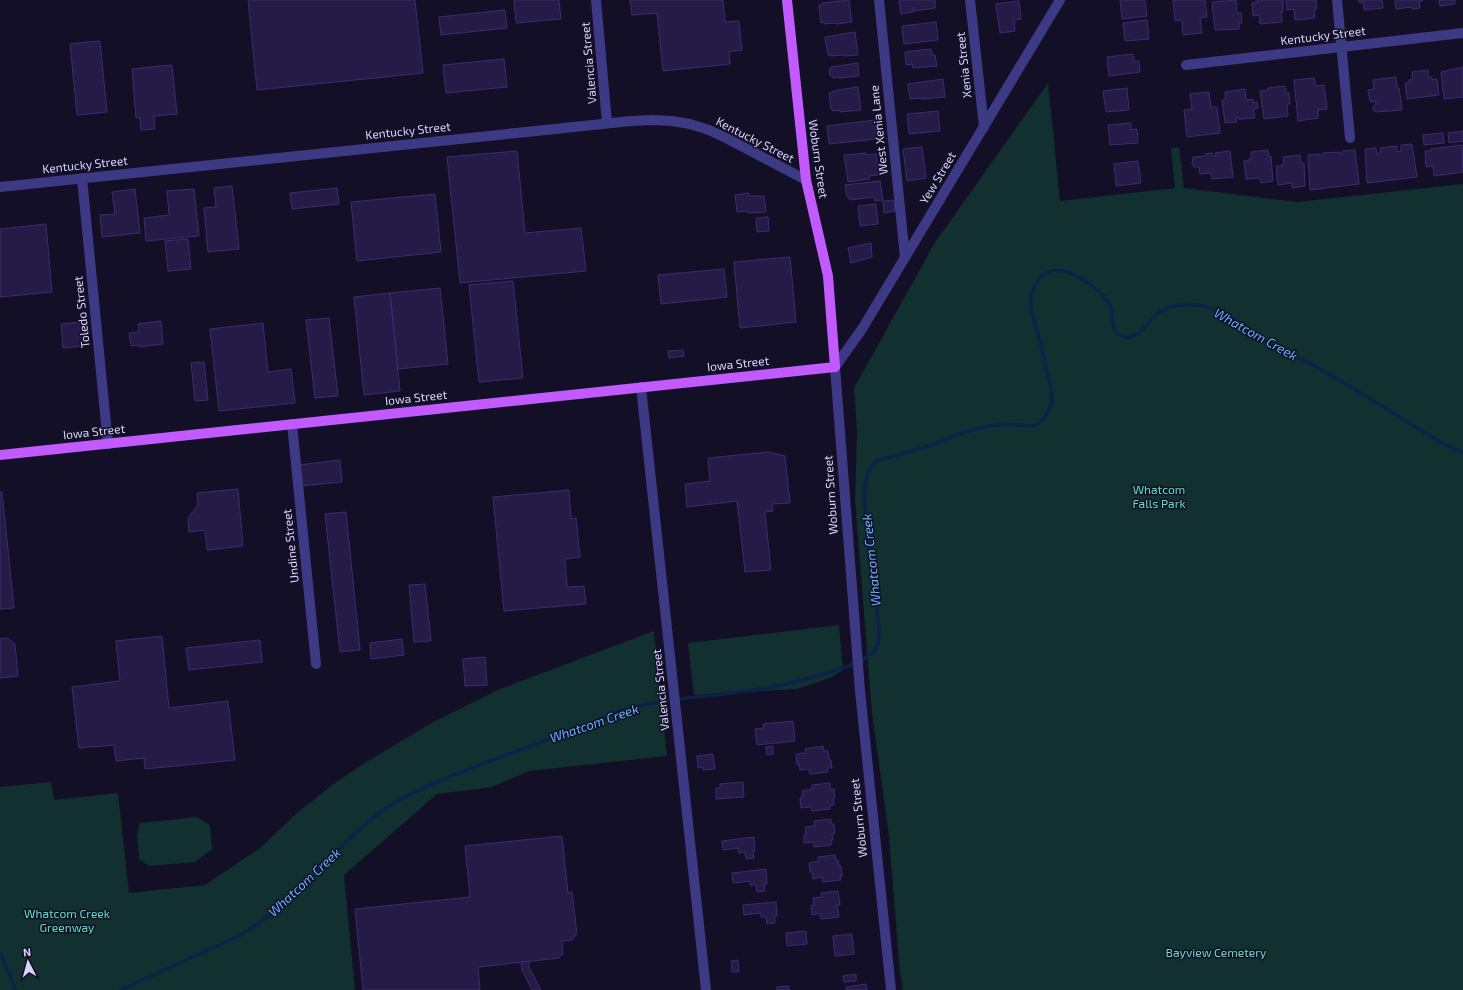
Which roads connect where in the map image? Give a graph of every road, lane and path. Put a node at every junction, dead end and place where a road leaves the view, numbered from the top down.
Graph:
1 (596, 0) edge
2 (787, 0) edge
3 (879, 0) edge
4 (970, 0) edge
5 (1060, 0) edge
6 (1337, 0) edge
7 (1463, 33) edge
8 (1342, 46) junction
9 (1186, 65) dead end
10 (607, 123) junction
11 (984, 127) junction
12 (1350, 138) dead end
13 (82, 178) junction
14 (806, 180) junction
15 (0, 187) edge
16 (905, 257) junction
17 (835, 367) junction
18 (641, 387) junction
19 (292, 424) junction
20 (108, 444) junction
21 (0, 456) edge
22 (316, 664) dead end
23 (706, 990) edge
24 (891, 990) edge

1 - 10 street, Valencia Street
2 - 14 main road, Woburn Street
3 - 16 street, West Xenia Lane
4 - 11 street, Xenia Street
5 - 11 street, Yew Street
6 - 8 street
7 - 8 street, Kentucky Street
8 - 9 street, Kentucky Street
8 - 12 street
10 - 13 street, Kentucky Street
10 - 14 street, Kentucky Street
11 - 16 street, Yew Street
13 - 15 street, Kentucky Street
13 - 20 street, Toledo Street
14 - 17 main road, Woburn Street
16 - 17 street, Yew Street
17 - 18 main road, Iowa Street
17 - 24 street, Woburn Street
18 - 19 main road, Iowa Street
18 - 23 street, Valencia Street
19 - 20 main road, Iowa Street
19 - 22 street, Undine Street
20 - 21 main road, Iowa Street

